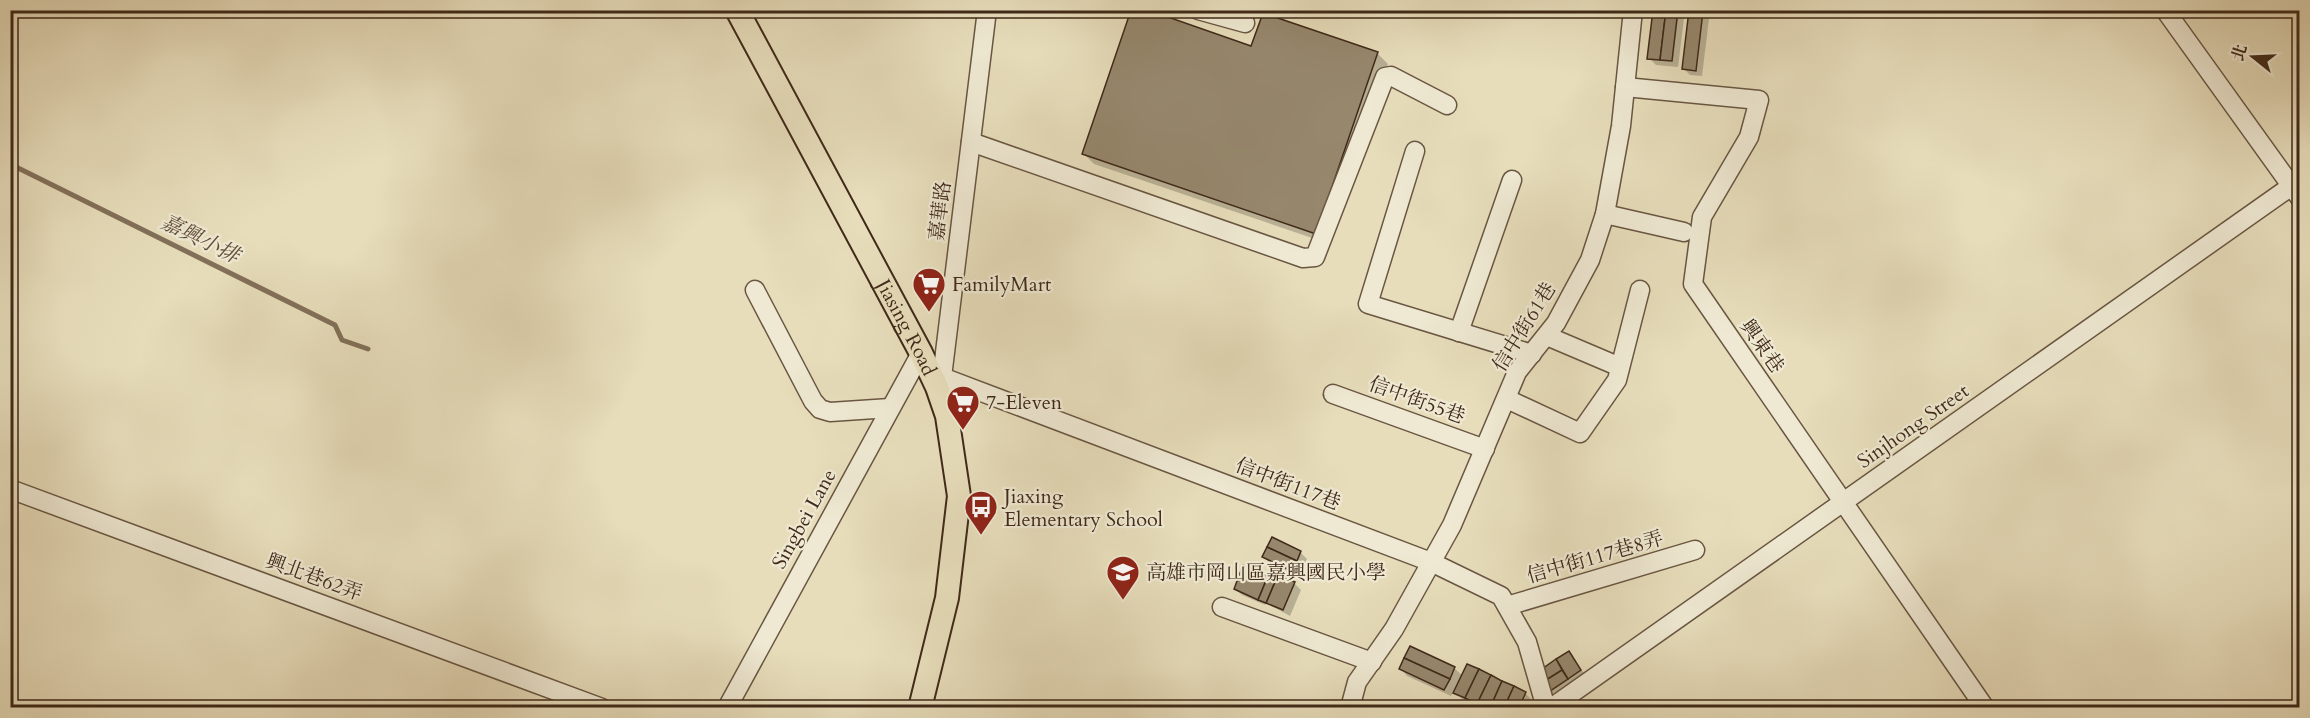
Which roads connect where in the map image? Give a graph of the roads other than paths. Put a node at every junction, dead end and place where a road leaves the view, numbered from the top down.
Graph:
1 (737, 10) edge
2 (987, 10) edge
3 (1198, 10) edge
4 (1633, 10) edge
5 (2165, 10) edge
6 (1245, 23) dead end
7 (1625, 87) junction
8 (1447, 105) dead end
9 (971, 142) junction
10 (1415, 151) dead end
11 (1512, 180) dead end
12 (2297, 188) edge
13 (1605, 214) junction
14 (1684, 232) dead end
15 (755, 290) dead end
16 (1640, 290) dead end
17 (1460, 332) junction
18 (1547, 336) junction
19 (921, 353) junction
20 (1532, 354) junction
21 (1620, 367) junction
22 (942, 377) junction
23 (1333, 394) dead end
24 (1507, 399) junction
25 (890, 408) junction
26 (946, 416) junction
27 (1485, 449) junction
28 (10, 489) edge
29 (1844, 503) junction
30 (1695, 550) dead end
31 (1431, 562) junction
32 (1507, 606) junction
33 (1222, 607) dead end
34 (1372, 662) junction
35 (602, 708) edge
36 (727, 708) edge
37 (920, 708) edge
38 (1350, 708) edge
39 (1548, 708) edge
40 (1985, 708) edge

1 - 19 main road, Jiasing Road
2 - 9 street, 嘉華路
3 - 6 street
4 - 7 street, 信中街61巷
5 - 12 street
7 - 13 street, 信中街61巷
7 - 29 street, 興東巷
8 - 9 street
9 - 22 street, 嘉華路
10 - 17 street
11 - 17 street
12 - 29 street, Sinjhong Street
13 - 14 street
13 - 18 street, 信中街61巷
15 - 25 street
16 - 21 street
17 - 20 street
18 - 20 street, 信中街61巷
18 - 21 street
19 - 25 street, Singbei Lane
19 - 26 main road, Jiasing Road
20 - 24 street, 信中街61巷
21 - 24 street
22 - 26 street, 嘉華路
22 - 31 street, 信中街117巷
23 - 27 street, 信中街55巷
24 - 27 street, 信中街61巷
25 - 36 street, Singbei Lane
26 - 37 main road, Jiasing Road
27 - 31 street, 信中街61巷
28 - 35 street, 興北巷62弄
29 - 39 street, Sinjhong Street
29 - 40 street, 興東巷
30 - 32 street, 信中街117巷8弄
31 - 32 street, 信中街117巷
31 - 34 street, 信中街61巷
32 - 39 street, 信中街117巷
33 - 34 street
34 - 38 street, 信中街61巷

